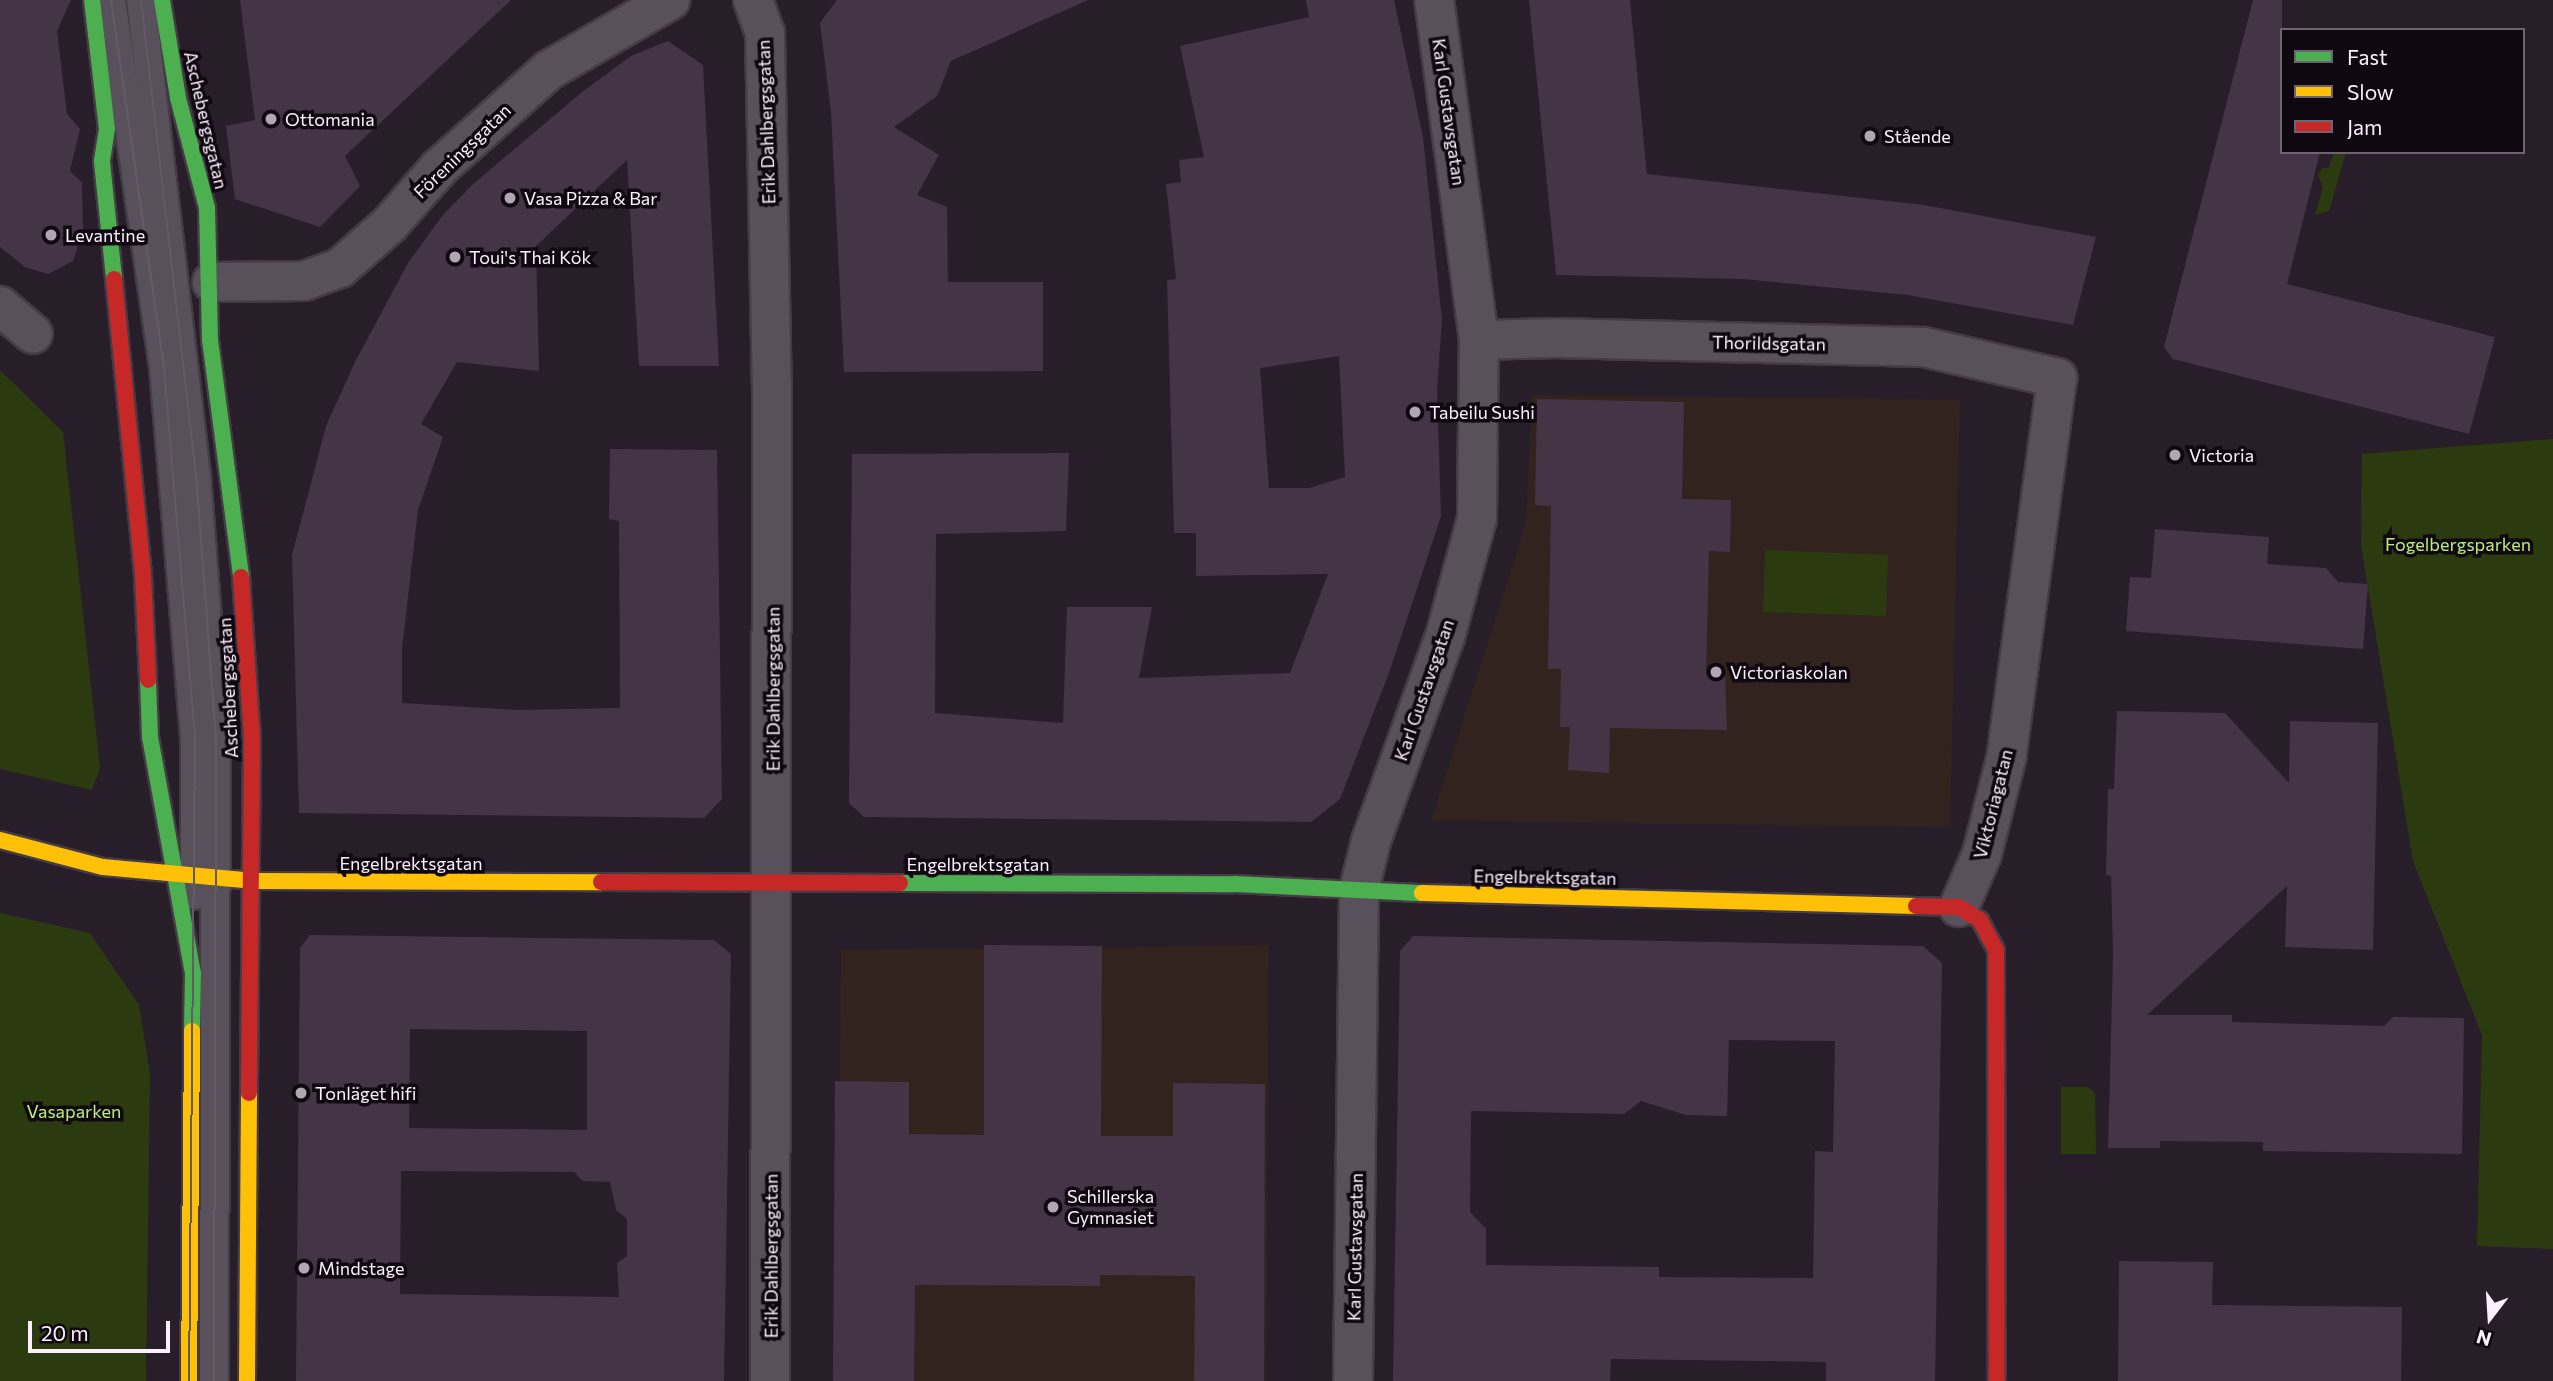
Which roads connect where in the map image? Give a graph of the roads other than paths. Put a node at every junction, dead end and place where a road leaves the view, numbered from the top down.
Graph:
1 (92, 0) edge
2 (111, 0) edge
3 (141, 0) edge
4 (162, 0) edge
5 (670, 0) edge
6 (753, 0) edge
7 (1434, 0) edge
8 (212, 282) junction
9 (0, 306) edge
10 (33, 334) dead end
11 (1479, 340) junction
12 (2057, 378) joint
13 (0, 840) edge
14 (197, 877) junction
15 (254, 881) junction
16 (772, 884) junction
17 (1359, 890) junction
18 (1959, 906) junction
19 (193, 973) joint
20 (189, 1381) edge
21 (214, 1381) edge
22 (247, 1381) edge
23 (770, 1381) edge
24 (1353, 1381) edge
25 (1997, 1381) edge

1 - 14 street
2 - 14 lane
3 - 14 lane
4 - 8 street, Aschebergsgatan
5 - 8 street, Föreningsgatan
6 - 16 street, Erik Dahlbergsgatan
7 - 11 street, Karl Gustavsgatan
8 - 15 street, Aschebergsgatan
9 - 10 street
11 - 12 street, Thorildsgatan
11 - 17 street, Karl Gustavsgatan
12 - 18 street, Viktoriagatan
13 - 14 street, Engelbrektsgatan
14 - 15 street, Engelbrektsgatan
14 - 19 lane
14 - 21 lane
15 - 16 street, Engelbrektsgatan
15 - 22 street, Aschebergsgatan
16 - 17 street, Engelbrektsgatan
16 - 23 street, Erik Dahlbergsgatan
17 - 18 street, Engelbrektsgatan
17 - 24 street, Karl Gustavsgatan
18 - 25 street
19 - 20 street

